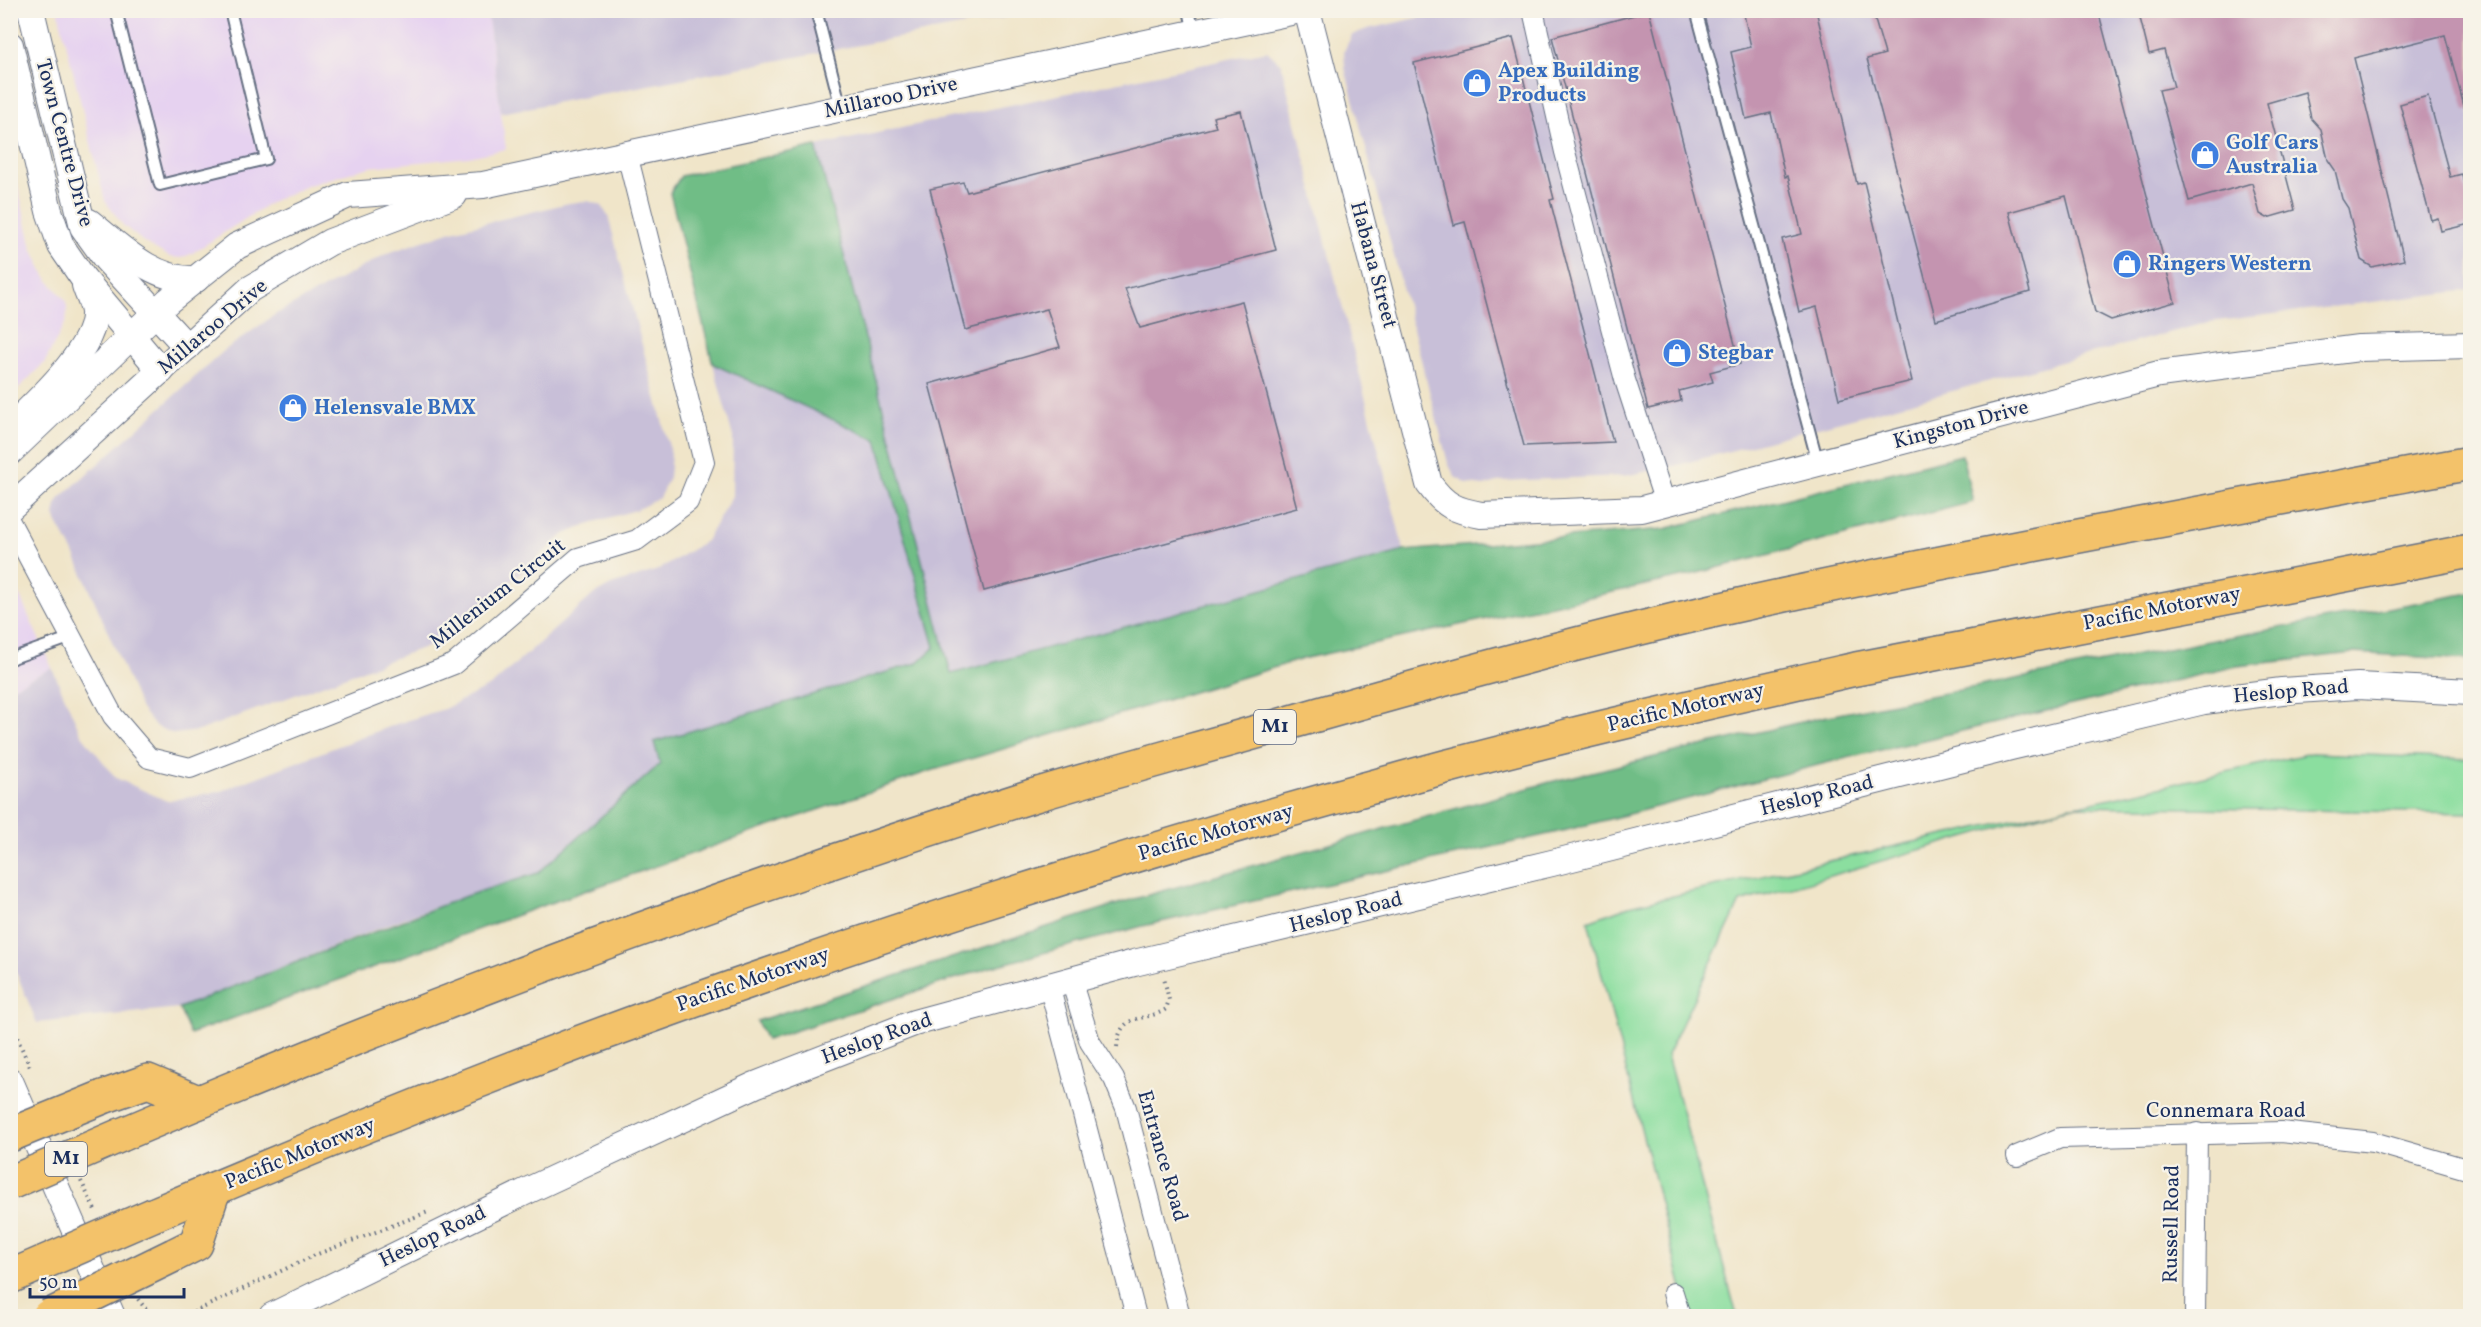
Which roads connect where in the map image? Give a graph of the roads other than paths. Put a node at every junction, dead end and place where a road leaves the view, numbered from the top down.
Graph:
1 (31, 10) edge
2 (116, 10) edge
3 (230, 10) edge
4 (816, 10) edge
5 (1300, 10) edge
6 (1307, 10) edge
7 (1533, 10) edge
8 (1696, 10) edge
9 (1192, 22) edge
10 (37, 36) junction
11 (12, 58) edge
12 (841, 108) junction
13 (23, 118) junction
14 (627, 154) junction
15 (483, 185) junction
16 (79, 214) junction
17 (83, 278) junction
18 (195, 279) junction
19 (156, 312) junction
20 (132, 336) junction
21 (2470, 345) edge
22 (187, 347) junction
23 (161, 371) junction
24 (10, 428) edge
25 (10, 452) edge
26 (1818, 463) junction
27 (2470, 463) edge
28 (1665, 503) junction
29 (10, 508) edge
30 (1456, 510) joint
31 (10, 522) edge
32 (2470, 551) edge
33 (72, 637) junction
34 (10, 659) edge
35 (2470, 692) edge
36 (1060, 983) junction
37 (10, 1081) edge
38 (198, 1102) junction
39 (2197, 1132) junction
40 (10, 1135) edge
41 (2017, 1156) dead end
42 (2470, 1170) edge
43 (10, 1183) edge
44 (214, 1189) junction
45 (10, 1277) edge
46 (1672, 1293) dead end
47 (49, 1317) edge
48 (112, 1317) edge
49 (272, 1317) edge
50 (1136, 1317) edge
51 (1180, 1317) edge
52 (1680, 1317) edge
53 (2194, 1317) edge

1 - 10 street, Town Centre Drive
2 - 3 lane
4 - 12 lane
5 - 9 street, Millaroo Drive
6 - 30 street, Habana Street
7 - 28 street
8 - 26 lane
9 - 12 street, Millaroo Drive
10 - 13 street
10 - 16 street, Town Centre Drive
11 - 13 street, Town Centre Drive
12 - 14 street, Millaroo Drive
13 - 17 street, Town Centre Drive
14 - 15 street, Millaroo Drive
14 - 33 street, Millenium Circuit
15 - 18 street, Millaroo Drive
15 - 22 street, Millaroo Drive
16 - 18 street
16 - 19 street, Town Centre Drive
17 - 20 street, Town Centre Drive
17 - 24 street
18 - 19 street, Millaroo Drive
19 - 20 street, Millaroo Drive
19 - 22 street, Town Centre Drive
20 - 23 street, Town Centre Drive
20 - 25 street, Millaroo Drive
21 - 26 street, Kingston Drive
22 - 23 street, Millaroo Drive
23 - 29 street, Millaroo Drive
26 - 28 street, Kingston Drive
27 - 38 highway, M1
28 - 30 street, Kingston Drive
31 - 33 street, Millenium Circuit
32 - 44 highway, Pacific Motorway
33 - 34 lane
35 - 36 street, Heslop Road
36 - 49 street, Heslop Road
36 - 50 street
36 - 51 street, Entrance Road
37 - 48 street
38 - 40 highway, bridge
38 - 43 highway, M1, bridge
39 - 41 street, Connemara Road
39 - 42 street, Connemara Road
39 - 53 street, Russell Road
44 - 45 highway, Pacific Motorway, bridge
44 - 47 highway, bridge
46 - 52 street

